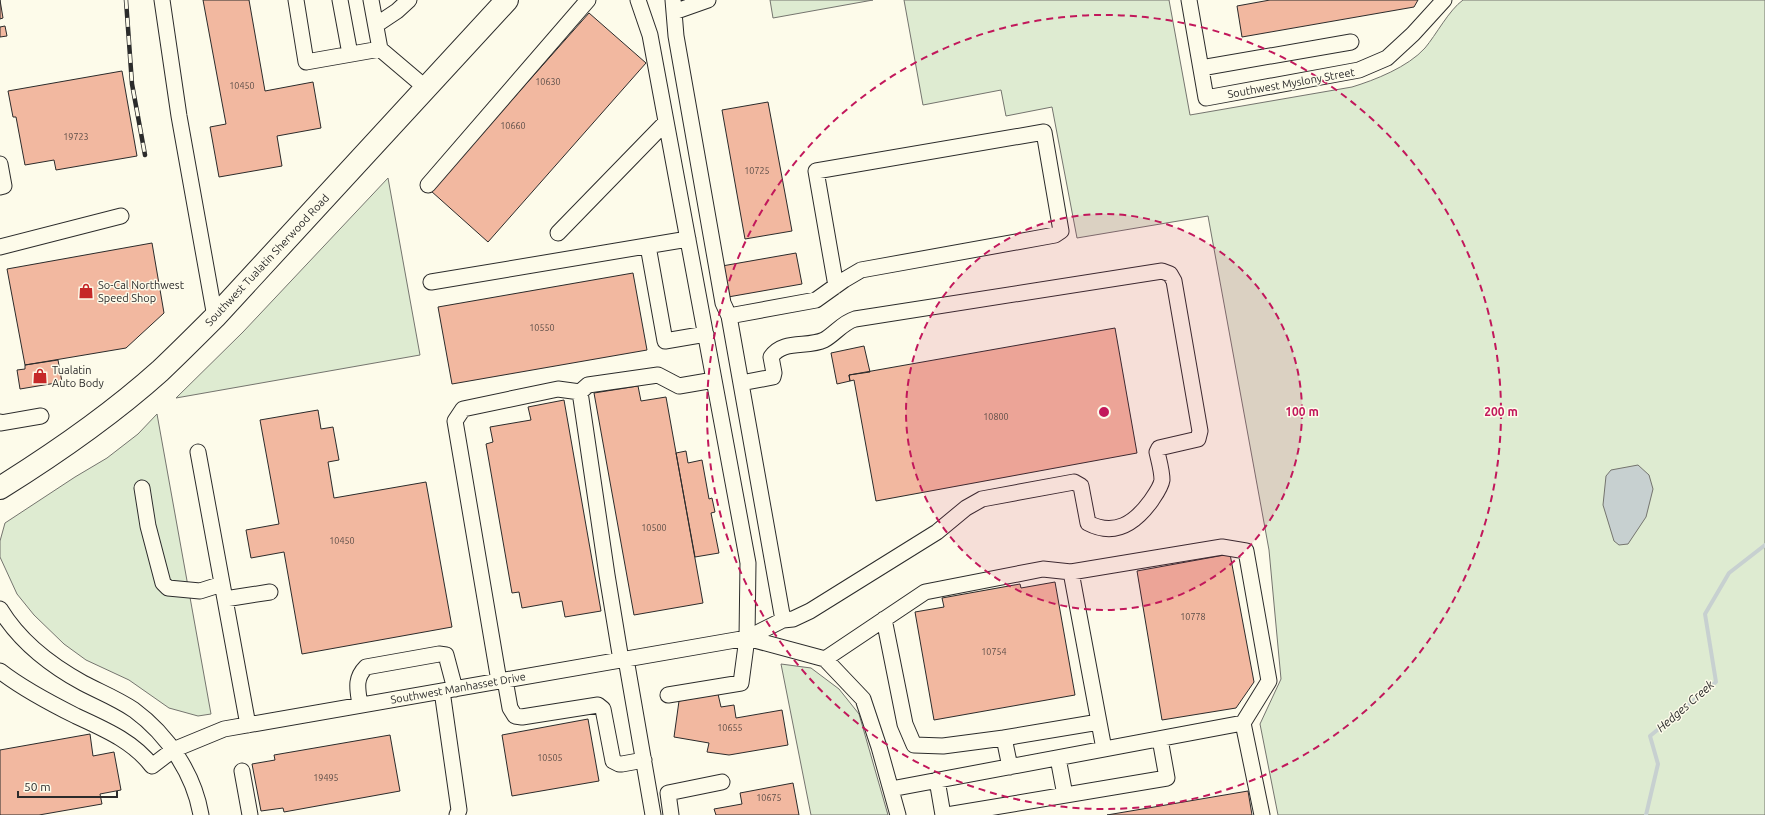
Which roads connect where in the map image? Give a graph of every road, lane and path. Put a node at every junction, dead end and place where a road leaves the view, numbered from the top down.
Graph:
1 (162, 0) edge
2 (296, 0) edge
3 (340, 0) edge
4 (371, 0) edge
5 (409, 0) edge
6 (507, 0) edge
7 (588, 0) edge
8 (638, 0) edge
9 (708, 0) edge
10 (1189, 0) edge
11 (1444, 0) edge
12 (673, 6) edge
13 (376, 25) junction
14 (1351, 42) dead end
15 (380, 49) junction
16 (350, 54) junction
17 (1201, 68) junction
18 (426, 88) junction
19 (666, 122) junction
20 (0, 164) edge
21 (428, 185) dead end
22 (0, 187) edge
23 (121, 216) dead end
24 (558, 233) dead end
25 (688, 239) junction
26 (648, 246) junction
27 (0, 247) edge
28 (431, 282) dead end
29 (836, 286) junction
30 (729, 316) junction
31 (215, 317) junction
32 (706, 334) junction
33 (714, 380) junction
34 (741, 383) junction
35 (580, 392) junction
36 (41, 416) dead end
37 (0, 422) edge
38 (198, 452) dead end
39 (0, 488) edge
40 (142, 488) dead end
41 (1071, 572) junction
42 (222, 584) junction
43 (270, 592) dead end
44 (225, 599) junction
45 (1, 613) edge
46 (884, 619) junction
47 (783, 620) junction
48 (747, 638) junction
49 (623, 659) junction
50 (825, 659) junction
51 (0, 671) edge
52 (502, 680) junction
53 (448, 690) junction
54 (668, 694) dead end
55 (360, 705) junction
56 (1099, 722) junction
57 (1243, 723) junction
58 (248, 725) junction
59 (1004, 738) junction
60 (1160, 739) junction
61 (1104, 749) junction
62 (173, 750) junction
63 (1058, 758) junction
64 (644, 760) junction
65 (1010, 766) junction
66 (242, 771) dead end
67 (937, 780) junction
68 (722, 782) dead end
69 (890, 789) junction
70 (1065, 795) junction
71 (201, 815) edge
72 (250, 815) edge
73 (457, 815) edge
74 (653, 815) edge
75 (671, 815) edge
76 (898, 815) edge
77 (943, 815) edge
78 (947, 815) edge
79 (1262, 815) edge

1 - 31 street
2 - 16 street
3 - 16 street
4 - 13 street
5 - 13 street
6 - 18 highway, Southwest Tualatin Sherwood Road
7 - 21 street
8 - 19 street
9 - 12 street
10 - 17 street
11 - 17 street, Southwest Myslony Street
12 - 30 street
13 - 15 street
14 - 17 street
15 - 16 street
15 - 18 street
18 - 31 highway, Southwest Tualatin Sherwood Road
19 - 24 street
19 - 25 street
20 - 22 street
23 - 27 street
25 - 26 street
25 - 32 street
26 - 28 street
26 - 32 street
29 - 29 street
29 - 30 street
30 - 34 street
31 - 39 highway, Southwest Tualatin Sherwood Road
32 - 33 street
33 - 35 street
33 - 48 street
34 - 47 street
34 - 47 street
35 - 49 street
35 - 52 street
36 - 37 street
38 - 42 street
40 - 42 street
41 - 46 street
41 - 56 street
41 - 57 street
42 - 44 street
43 - 44 street
44 - 58 street
45 - 62 street
46 - 50 street
46 - 59 street
47 - 48 street
48 - 49 street, Southwest Manhasset Drive
48 - 50 street
48 - 54 street
49 - 52 street, Southwest Manhasset Drive
49 - 64 street
50 - 69 street
51 - 62 street, Southwest Manhasset Drive
52 - 53 street, Southwest Manhasset Drive
52 - 64 street
53 - 55 street, Southwest Manhasset Drive
53 - 55 street
53 - 73 street
55 - 58 street, Southwest Manhasset Drive
56 - 59 street
56 - 61 street
57 - 60 street
57 - 79 street
58 - 62 street, Southwest Manhasset Drive
59 - 65 street
60 - 61 street
60 - 70 street
61 - 63 street
62 - 71 street
63 - 65 street
63 - 70 street
64 - 74 street
65 - 67 street
66 - 72 street
67 - 69 street
67 - 77 street
68 - 75 street
69 - 76 street
70 - 78 street

